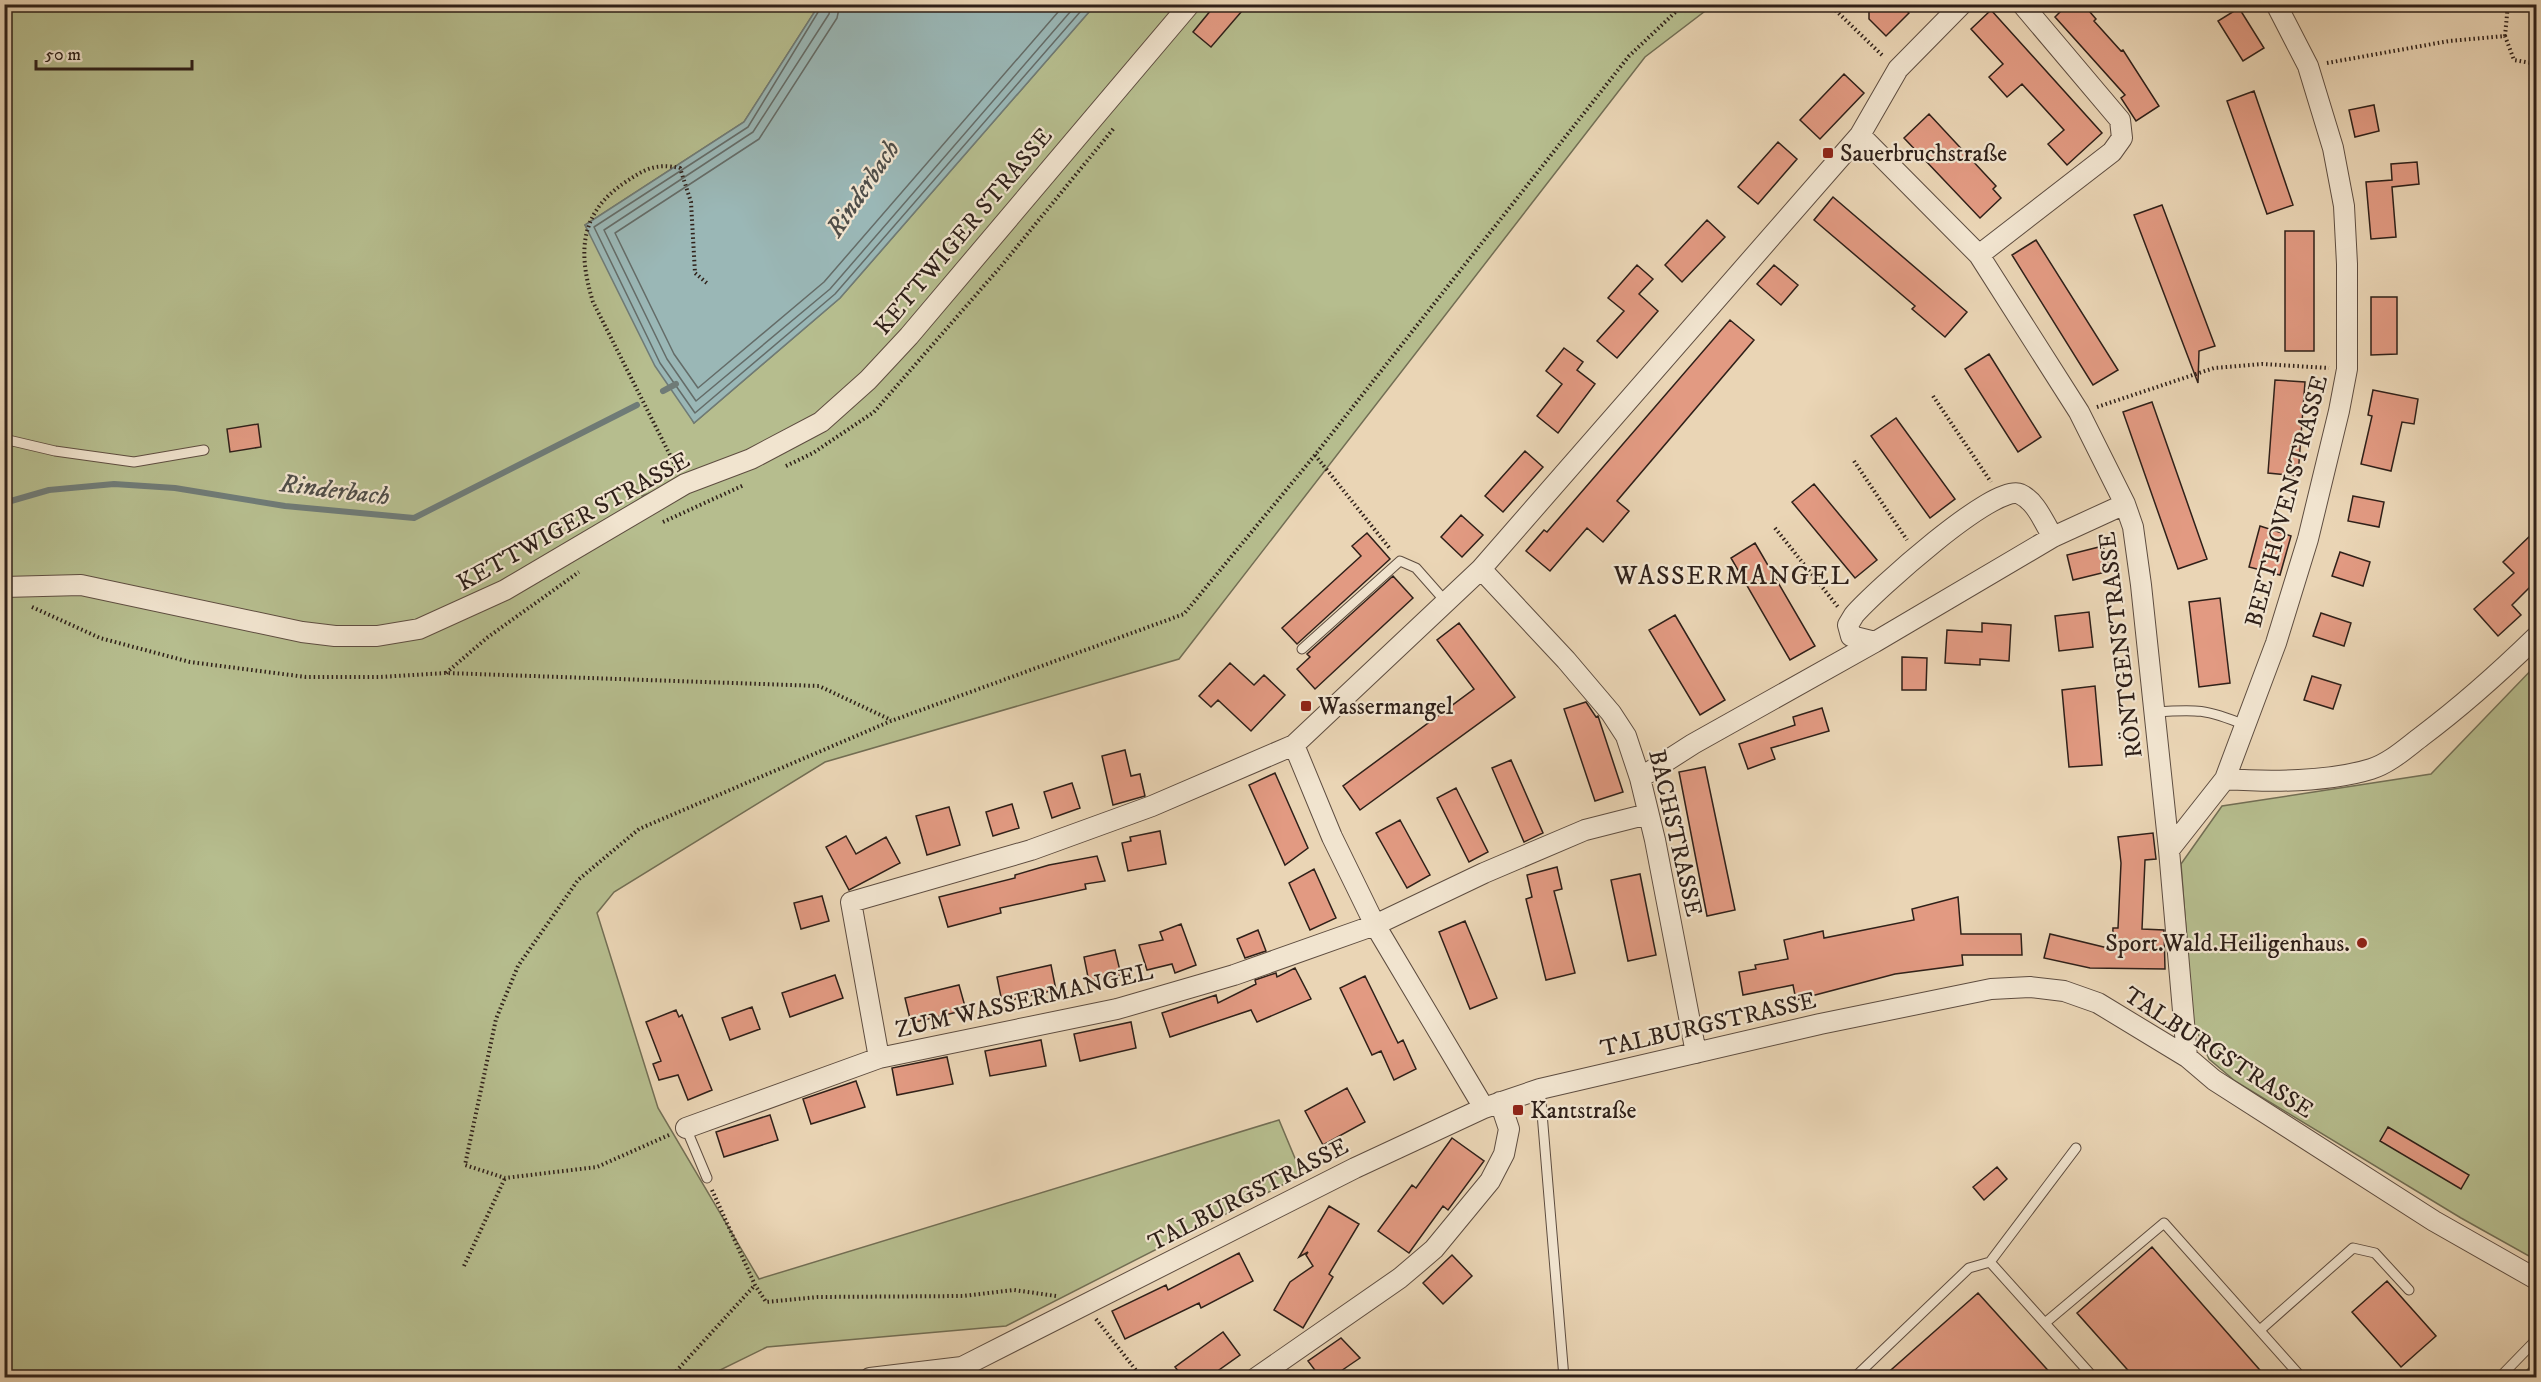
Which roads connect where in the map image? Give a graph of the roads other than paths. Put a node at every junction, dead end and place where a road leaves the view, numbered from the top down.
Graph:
1 (1190, 4) edge
2 (1962, 4) edge
3 (2022, 4) edge
4 (2276, 4) edge
5 (1860, 135) junction
6 (1979, 255) junction
7 (4, 439) edge
8 (204, 450) dead end
9 (2126, 504) junction
10 (2053, 537) junction
11 (1481, 569) junction
12 (4, 587) edge
13 (1446, 602) junction
14 (2536, 637) edge
15 (1875, 642) junction
16 (1302, 649) dead end
17 (2155, 712) junction
18 (2245, 725) junction
19 (1294, 745) junction
20 (1640, 778) junction
21 (2225, 779) junction
22 (1648, 814) junction
23 (2169, 850) junction
24 (1375, 925) junction
25 (1696, 1053) junction
26 (2187, 1057) junction
27 (879, 1058) junction
28 (1540, 1089) junction
29 (1492, 1105) junction
30 (686, 1128) joint
31 (2076, 1148) dead end
32 (707, 1179) road end
33 (1990, 1262) junction
34 (2536, 1279) edge
35 (2409, 1290) dead end
36 (2045, 1323) junction
37 (2260, 1330) junction
38 (2536, 1340) edge
39 (2500, 1376) edge
40 (870, 1377) edge
41 (1256, 1377) edge
42 (1564, 1377) edge
43 (1854, 1377) edge
44 (2094, 1377) edge
45 (2302, 1377) edge

1 - 12 street, KETTWIGER STRASSE
2 - 5 street
3 - 6 street
4 - 18 street, BEETHOVENSTRASSE
5 - 6 street, RÖNTGENSTRASSE
5 - 11 street
6 - 9 street, RÖNTGENSTRASSE
7 - 8 lane
9 - 10 street
9 - 17 street, RÖNTGENSTRASSE
10 - 15 street
10 - 15 street
11 - 13 street
11 - 20 street, BACHSTRASSE
13 - 16 lane
13 - 19 street
14 - 21 street
15 - 20 street
17 - 18 lane
17 - 23 street, RÖNTGENSTRASSE
18 - 21 street, BEETHOVENSTRASSE
19 - 24 street
19 - 27 street
20 - 22 street, BACHSTRASSE
21 - 23 street, BEETHOVENSTRASSE
22 - 24 street, ZUM WASSERMANGEL
22 - 25 street, BACHSTRASSE
23 - 26 street, RÖNTGENSTRASSE
24 - 27 street, ZUM WASSERMANGEL
24 - 29 street
25 - 26 street, TALBURGSTRASSE
25 - 28 street, TALBURGSTRASSE
26 - 34 street, TALBURGSTRASSE
27 - 30 street, ZUM WASSERMANGEL
28 - 29 street, TALBURGSTRASSE
28 - 42 lane
29 - 40 street, TALBURGSTRASSE
29 - 41 street
30 - 32 lane
31 - 33 lane
33 - 36 lane
33 - 43 lane
35 - 37 lane
36 - 37 lane
36 - 44 lane
37 - 45 lane
38 - 39 lane

